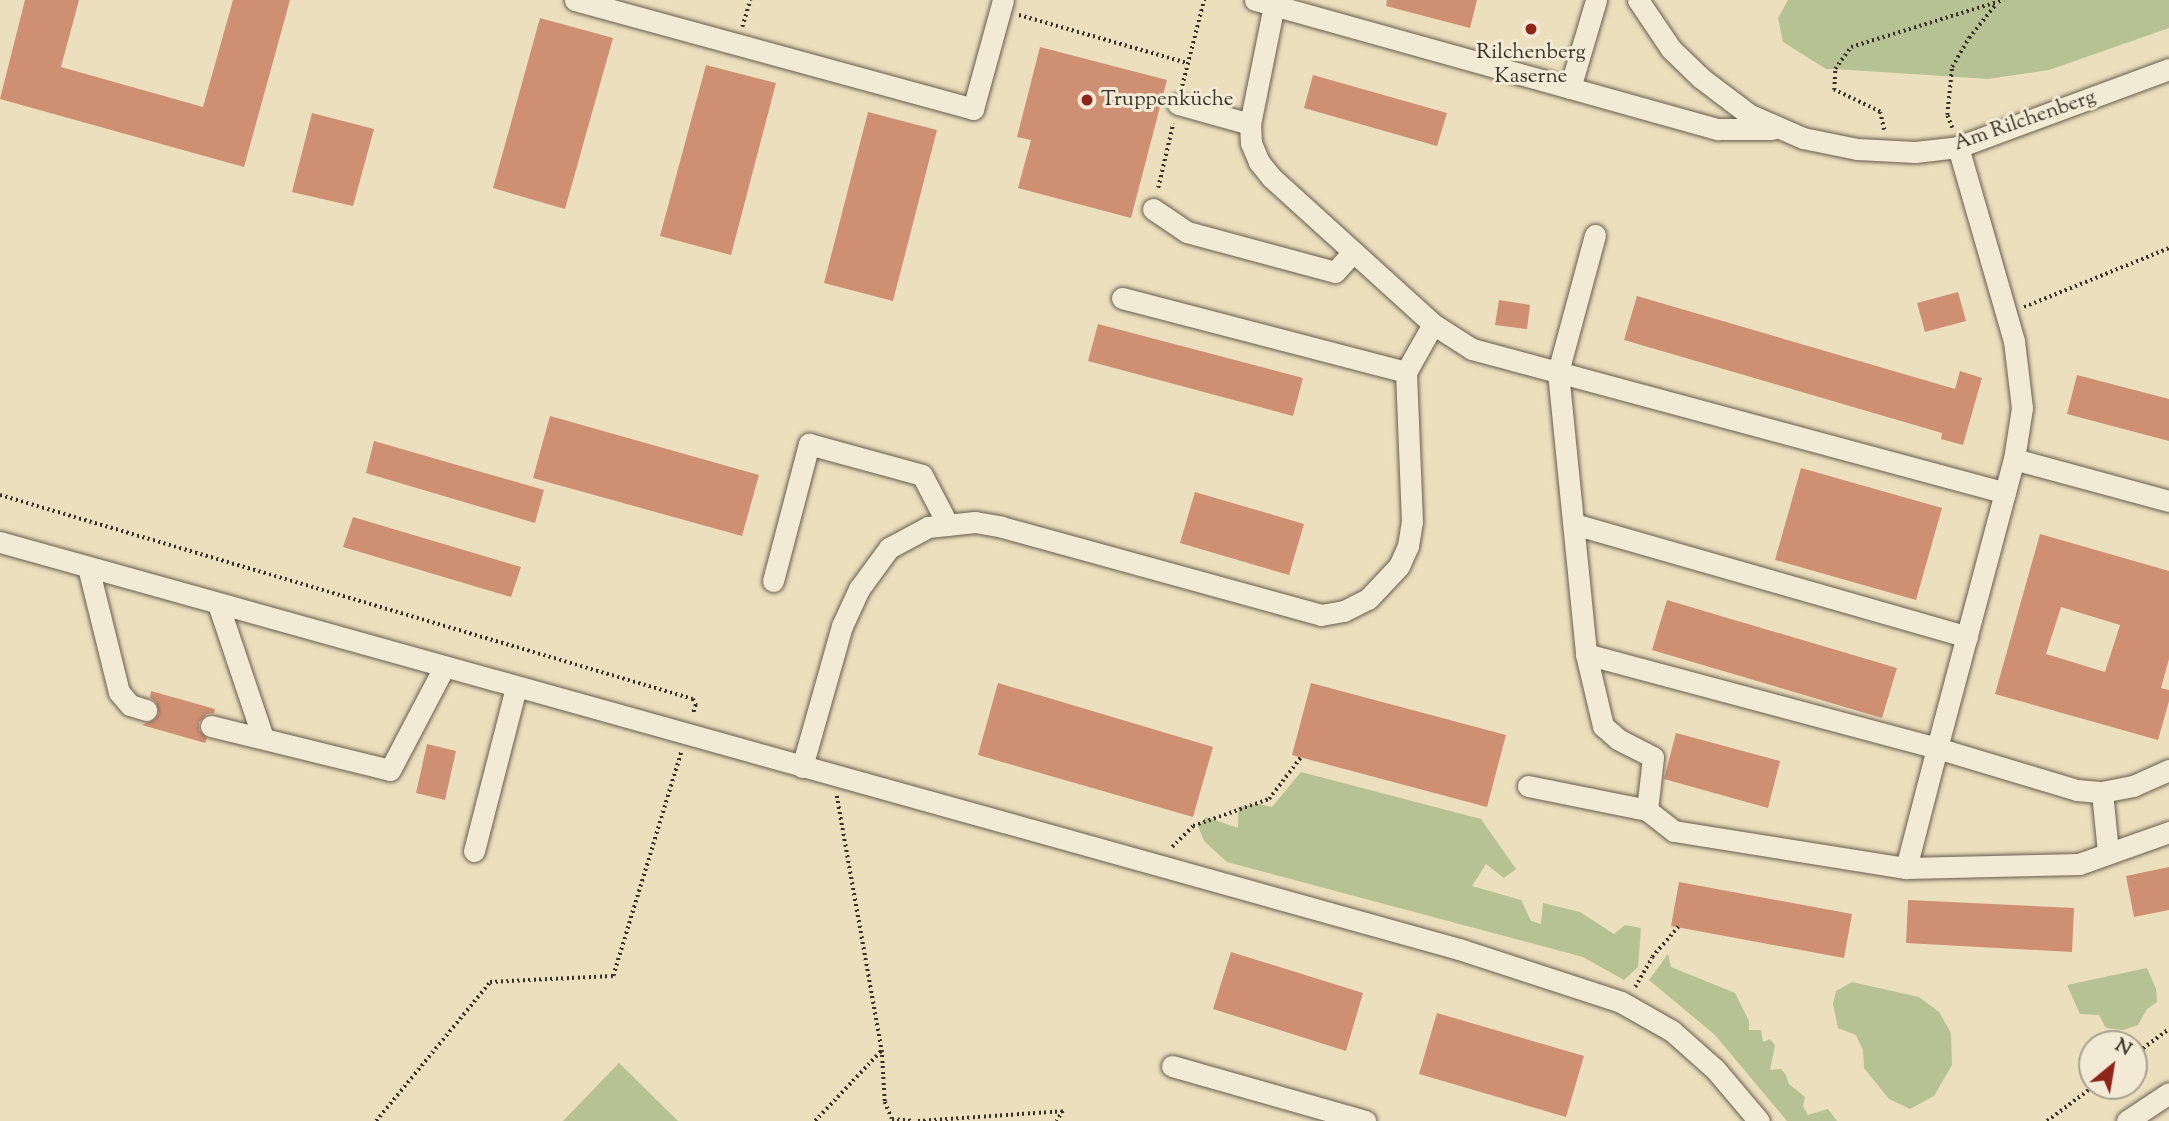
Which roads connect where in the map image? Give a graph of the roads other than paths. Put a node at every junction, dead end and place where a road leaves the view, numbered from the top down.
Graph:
1 (575, 0) edge
2 (1596, 0) edge
3 (1638, 0) edge
4 (1265, 3) edge
5 (1001, 5) edge
6 (2169, 69) edge
7 (1570, 88) junction
8 (1178, 104) dead end
9 (1250, 124) junction
10 (1777, 128) junction
11 (1958, 146) junction
12 (1153, 209) dead end
13 (1595, 235) dead end
14 (1353, 251) junction
15 (1122, 298) dead end
16 (1433, 324) junction
17 (1406, 372) junction
18 (1558, 372) junction
19 (2014, 458) junction
20 (2005, 493) junction
21 (2169, 501) edge
22 (1574, 524) junction
23 (948, 525) junction
24 (0, 542) edge
25 (88, 567) junction
26 (773, 581) dead end
27 (218, 604) junction
28 (1967, 637) junction
29 (1586, 654) junction
30 (444, 667) junction
31 (516, 687) junction
32 (146, 710) dead end
33 (211, 726) dead end
34 (263, 738) junction
35 (1937, 748) junction
36 (802, 766) junction
37 (2169, 770) edge
38 (1528, 786) dead end
39 (2102, 792) junction
40 (1647, 810) junction
41 (2169, 832) edge
42 (474, 851) dead end
43 (2108, 852) junction
44 (1906, 869) junction
45 (1172, 1066) dead end
46 (2169, 1093) edge
47 (1365, 1121) edge
48 (1758, 1121) edge
49 (2127, 1121) edge

1 - 5 street
2 - 7 street
3 - 10 street, Am Rilchenberg
4 - 7 street
4 - 9 street
6 - 11 street, Am Rilchenberg
7 - 10 street
8 - 9 street
9 - 14 street
10 - 11 street, Am Rilchenberg
11 - 19 street
12 - 14 street
13 - 18 street
14 - 16 street
15 - 17 street
16 - 17 street
16 - 18 street
17 - 23 street
18 - 20 street
18 - 22 street
19 - 20 street
19 - 21 street
20 - 28 street
22 - 28 street
22 - 29 street
23 - 26 street
23 - 36 street
24 - 25 street
25 - 27 street
25 - 32 street
27 - 30 street
27 - 34 street
28 - 35 street
29 - 35 street
29 - 40 street
30 - 31 street
30 - 34 street
31 - 36 street
31 - 42 street
33 - 34 street
35 - 39 street
35 - 44 street
36 - 48 street
37 - 39 street
38 - 40 street
39 - 43 street
40 - 44 street
41 - 43 street
43 - 44 street
45 - 47 street
46 - 49 street

